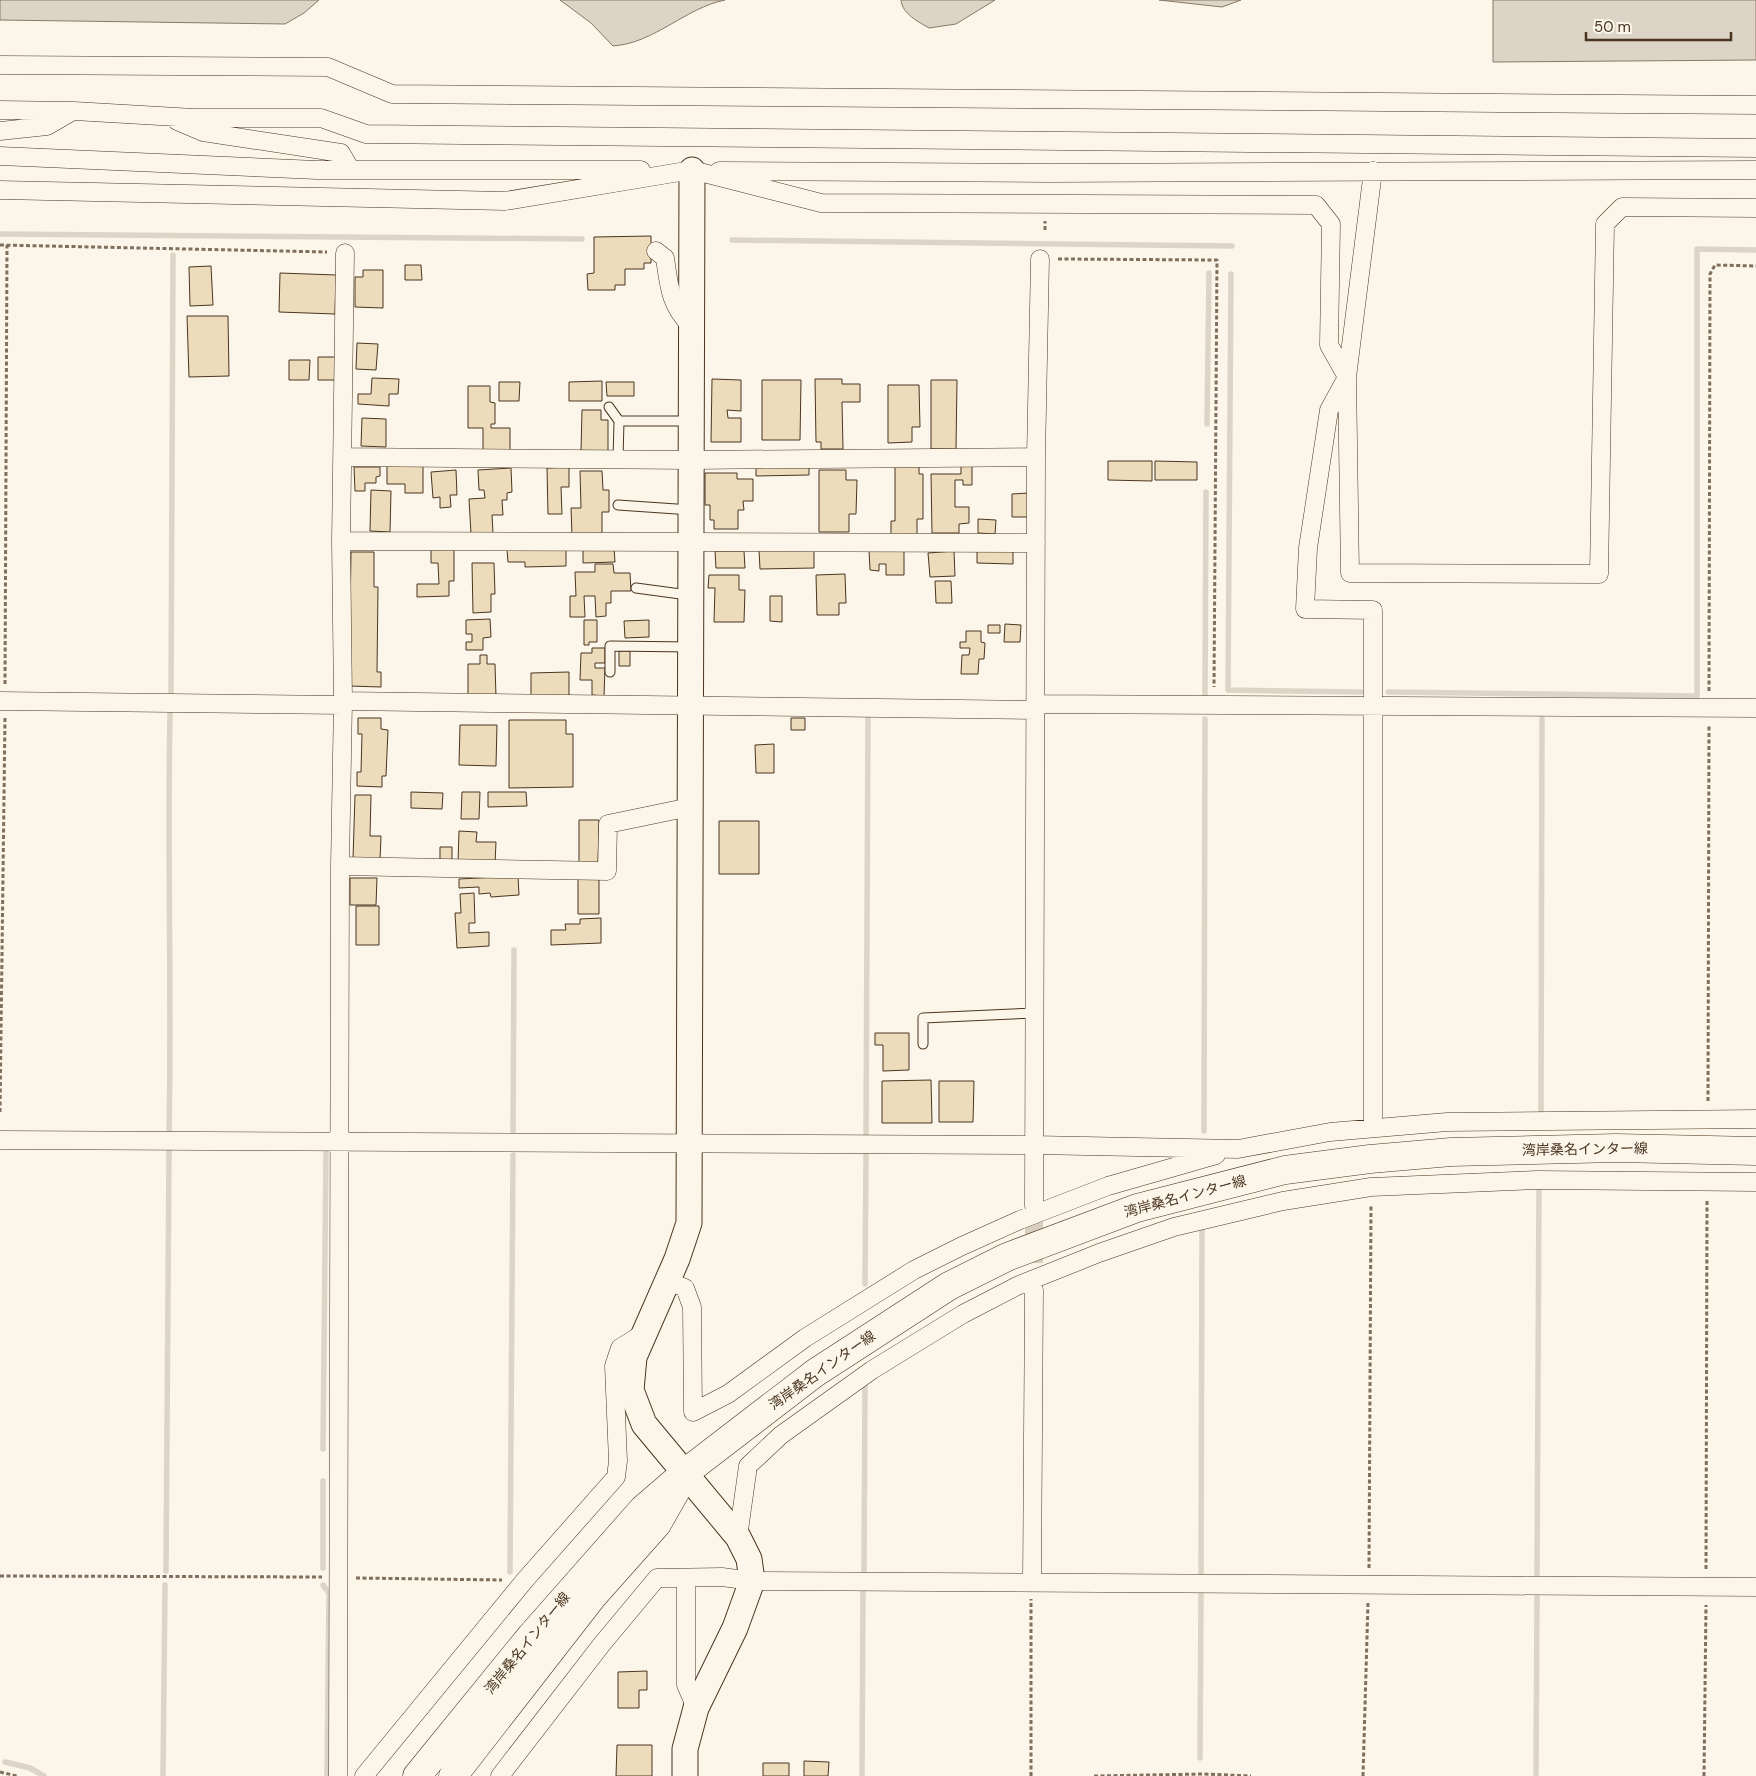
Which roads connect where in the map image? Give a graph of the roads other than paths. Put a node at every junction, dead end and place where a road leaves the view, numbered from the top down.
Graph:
1 (0, 65) edge
2 (1756, 105) edge
3 (0, 110) edge
4 (74, 111) junction
5 (167, 117) junction
6 (0, 131) edge
7 (1756, 148) edge
8 (0, 156) edge
9 (351, 170) junction
10 (692, 170) junction
11 (1756, 170) edge
12 (1373, 171) junction
13 (0, 190) edge
14 (1756, 208) edge
15 (656, 251) dead end
16 (345, 253) road end
17 (1040, 259) road end
18 (692, 326) junction
19 (1347, 376) junction
20 (609, 406) dead end
21 (619, 421) junction
22 (691, 421) junction
23 (343, 457) junction
24 (1036, 457) junction
25 (618, 459) junction
26 (691, 460) junction
27 (618, 505) dead end
28 (691, 510) junction
29 (341, 541) junction
30 (1036, 543) junction
31 (691, 544) junction
32 (636, 588) dead end
33 (691, 595) junction
34 (690, 646) junction
35 (610, 672) dead end
36 (3, 701) edge
37 (343, 703) junction
38 (690, 705) junction
39 (1373, 706) junction
40 (1036, 707) junction
41 (1756, 708) edge
42 (690, 807) junction
43 (340, 866) junction
44 (1035, 1013) junction
45 (923, 1044) dead end
46 (1756, 1119) edge
47 (1373, 1128) junction
48 (0, 1140) edge
49 (341, 1144) junction
50 (689, 1145) junction
51 (1034, 1146) junction
52 (1238, 1149) junction
53 (1756, 1150) edge
54 (1756, 1182) edge
55 (1034, 1206) tunnel mouth
56 (668, 1281) junction
57 (1034, 1290) tunnel mouth
58 (644, 1333) junction
59 (686, 1472) junction
60 (738, 1537) junction
61 (686, 1579) junction
62 (752, 1581) junction
63 (1032, 1582) junction
64 (1756, 1587) edge
65 (696, 1708) junction
66 (338, 1776) edge
67 (364, 1776) edge
68 (418, 1776) edge
69 (453, 1776) edge
70 (500, 1776) edge
71 (685, 1776) edge

1 - 2 street
3 - 4 street
4 - 5 street
4 - 6 street
5 - 7 street
5 - 9 street
8 - 9 street
9 - 10 street
10 - 12 street
10 - 13 street
10 - 18 street
10 - 19 street
11 - 12 street
12 - 19 street
14 - 19 street
15 - 18 street
16 - 23 street
17 - 24 street
18 - 22 street
19 - 39 street
20 - 21 lane
21 - 22 lane
21 - 25 lane
22 - 26 street
23 - 25 street
23 - 29 street
24 - 26 street
24 - 30 street
25 - 26 street
26 - 28 street
27 - 28 lane
28 - 31 street
29 - 31 street
29 - 37 street
30 - 31 street
30 - 40 street
31 - 33 street
32 - 33 lane
33 - 34 street
34 - 35 lane
34 - 38 street
36 - 37 street
37 - 38 street
37 - 43 street
38 - 40 street
38 - 42 street
39 - 40 street
39 - 41 street
39 - 47 street
40 - 44 street
42 - 43 street
42 - 50 street
43 - 49 street
44 - 45 lane
44 - 51 street
46 - 47 street
47 - 52 street
48 - 49 street
49 - 50 street
49 - 66 street
50 - 51 street
50 - 56 street
51 - 52 street
51 - 55 street
52 - 56 street
53 - 59 main road, 湾岸桑名インター線
54 - 60 street
56 - 58 street
57 - 63 street
58 - 59 street
58 - 67 street
59 - 60 street
59 - 68 main road, 湾岸桑名インター線
59 - 69 main road, 湾岸桑名インター線
60 - 62 street
61 - 62 street
61 - 65 street
61 - 70 street
62 - 63 street
62 - 65 street
63 - 64 street
65 - 71 street

